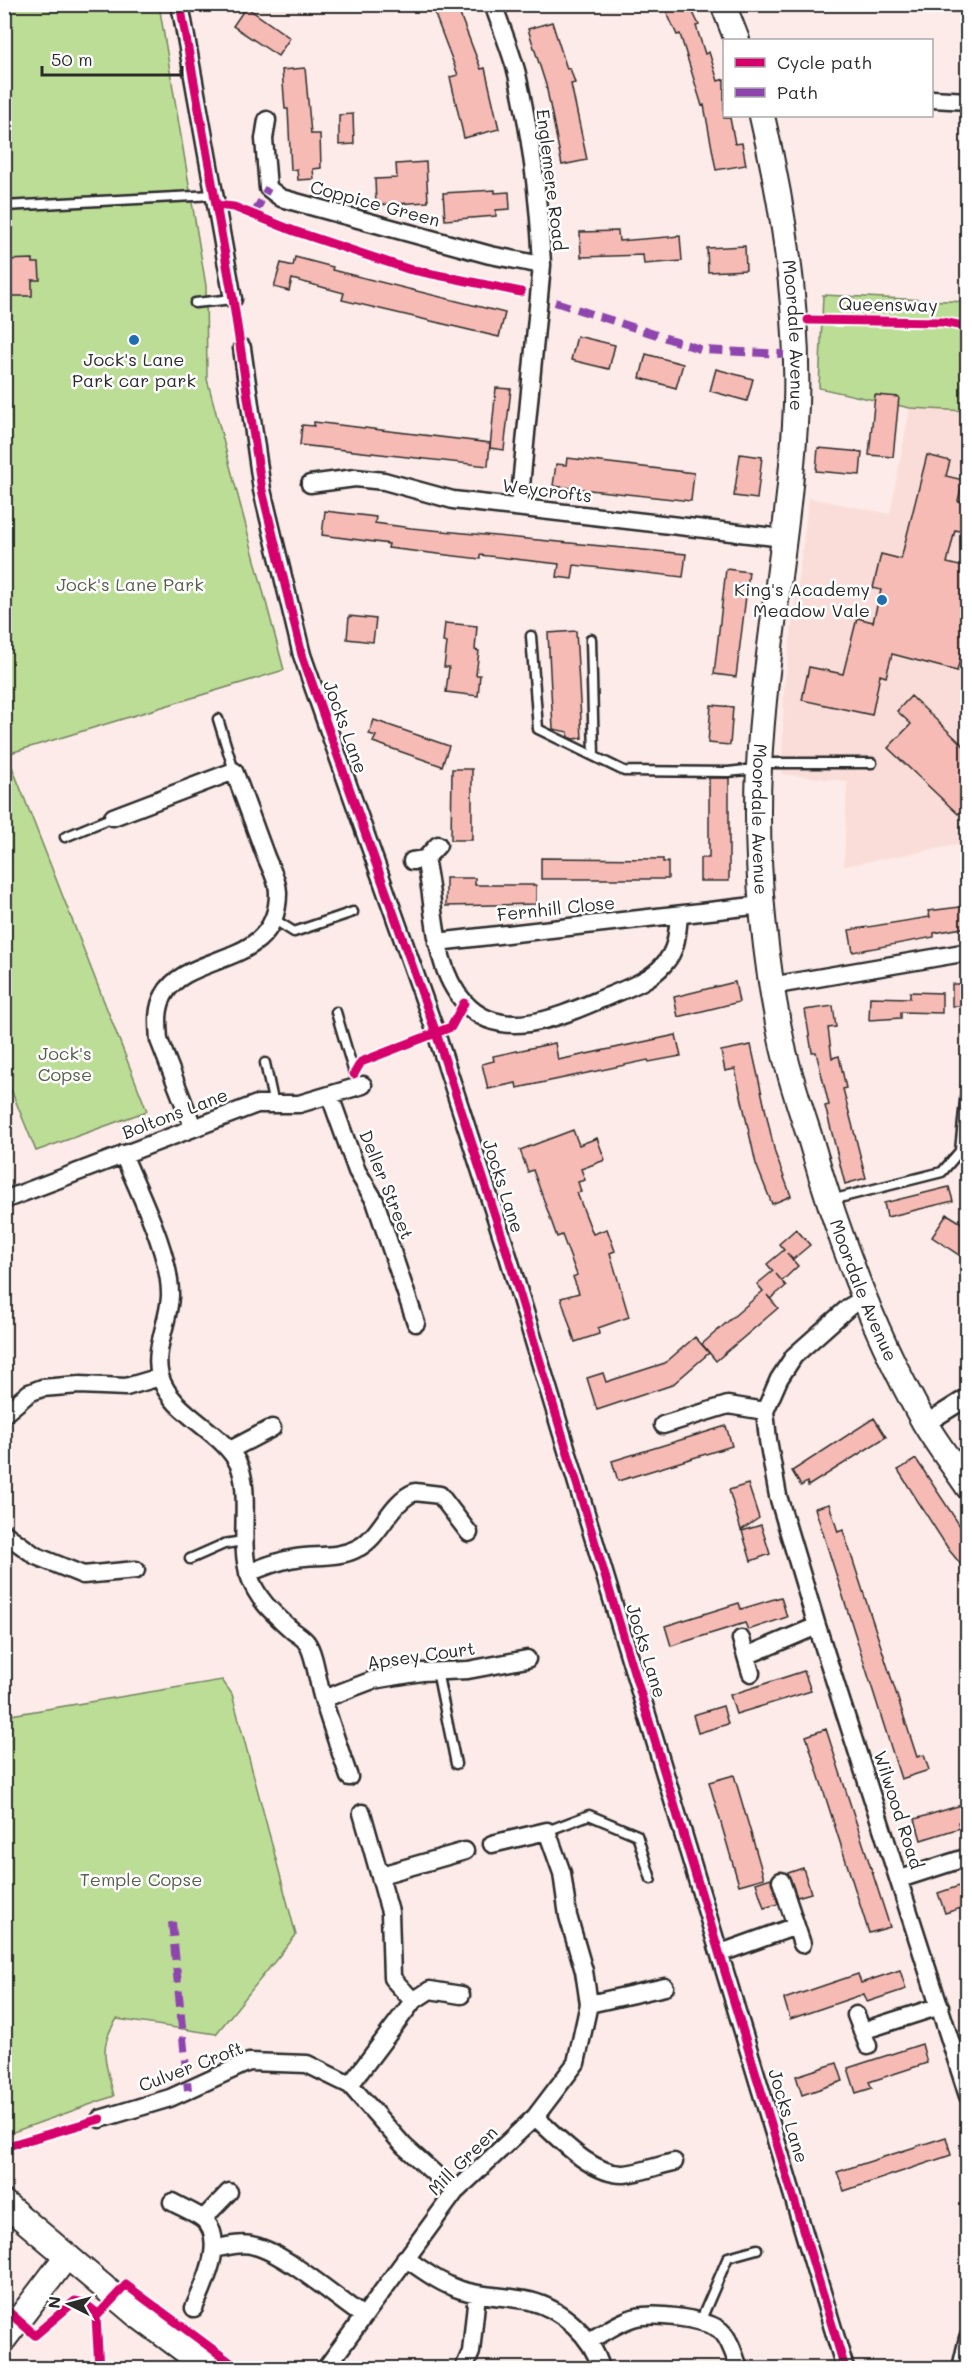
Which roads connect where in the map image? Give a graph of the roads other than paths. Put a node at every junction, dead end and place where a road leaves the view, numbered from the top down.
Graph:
1 (180, 4) edge
2 (493, 4) edge
3 (723, 4) edge
4 (737, 39) edge
5 (933, 99) edge
6 (968, 101) edge
7 (764, 117) edge
8 (267, 120) dead end
9 (214, 195) junction
10 (4, 206) edge
11 (542, 265) junction
12 (233, 299) joint
13 (195, 303) dead end
14 (242, 348) dead end
15 (310, 484) dead end
16 (519, 507) junction
17 (783, 538) junction
18 (531, 636) dead end
19 (591, 639) dead end
20 (218, 719) dead end
21 (594, 756) junction
22 (872, 763) dead end
23 (759, 766) junction
24 (234, 771) junction
25 (113, 817) joint
26 (65, 837) dead end
27 (438, 845) dead end
28 (762, 905) junction
29 (353, 912) dead end
30 (679, 916) junction
31 (275, 920) junction
32 (437, 942) junction
33 (968, 952) edge
34 (771, 986) junction
35 (336, 1012) dead end
36 (265, 1063) dead end
37 (967, 1081) edge
38 (360, 1086) joint
39 (330, 1096) junction
40 (274, 1105) junction
41 (194, 1127) junction
42 (123, 1154) junction
43 (4, 1200) edge
44 (828, 1201) junction
45 (863, 1299) junction
46 (416, 1323) dead end
47 (160, 1377) junction
48 (968, 1397) edge
49 (765, 1412) junction
50 (4, 1414) edge
51 (925, 1424) junction
52 (663, 1425) dead end
53 (272, 1428) dead end
54 (230, 1450) junction
55 (968, 1487) edge
56 (4, 1533) edge
57 (470, 1533) dead end
58 (243, 1541) junction
59 (190, 1559) dead end
60 (136, 1570) dead end
61 (248, 1573) junction
62 (817, 1626) junction
63 (741, 1640) dead end
64 (746, 1656) junction
65 (527, 1659) dead end
66 (437, 1671) junction
67 (750, 1672) dead end
68 (323, 1699) junction
69 (456, 1764) dead end
70 (349, 1777) dead end
71 (362, 1814) dead end
72 (547, 1831) junction
73 (492, 1844) dead end
74 (465, 1851) dead end
75 (968, 1857) edge
76 (381, 1875) junction
77 (651, 1879) dead end
78 (900, 1879) junction
79 (782, 1881) dead end
80 (796, 1926) junction
81 (802, 1944) dead end
82 (721, 1953) junction
83 (665, 1987) dead end
84 (460, 1995) dead end
85 (413, 2001) junction
86 (589, 2004) junction
87 (940, 2006) junction
88 (856, 2014) dead end
89 (350, 2085) junction
90 (968, 2096) edge
91 (535, 2117) junction
92 (100, 2119) dead end
93 (674, 2162) dead end
94 (229, 2192) dead end
95 (455, 2192) junction
96 (172, 2202) dead end
97 (4, 2203) edge
98 (203, 2219) junction
99 (214, 2249) junction
100 (758, 2249) dead end
101 (67, 2256) junction
102 (405, 2258) junction
103 (477, 2294) junction
104 (194, 2308) dead end
105 (363, 2316) junction
106 (700, 2322) junction
107 (968, 2338) edge
108 (4, 2339) edge
109 (589, 2341) junction
110 (208, 2368) edge
111 (326, 2368) edge
112 (464, 2368) edge
113 (601, 2368) edge
114 (738, 2368) edge
115 (846, 2368) edge
116 (961, 2368) edge

1 - 9 street
2 - 11 street, Englemere Road
3 - 4 street
5 - 6 street
7 - 17 street, Moordale Avenue
8 - 11 street, Coppice Green
9 - 10 lane
9 - 12 street
11 - 16 street, Englemere Road
12 - 13 lane
14 - 82 street, Jocks Lane
15 - 16 street, Weycrofts
16 - 17 street, Weycrofts
17 - 23 street, Moordale Avenue
18 - 21 lane
19 - 21 lane
20 - 24 lane
21 - 23 lane
22 - 23 lane
23 - 28 street, Moordale Avenue
24 - 25 street
24 - 31 street
25 - 26 lane
27 - 32 street
28 - 30 street, Fernhill Close
28 - 34 street, Moordale Avenue
29 - 31 lane
30 - 32 street, Fernhill Close
30 - 32 street
31 - 41 street
33 - 34 street
34 - 44 street, Moordale Avenue
35 - 38 lane
36 - 40 lane
37 - 44 lane
38 - 39 street, Boltons Lane
39 - 40 street, Boltons Lane
39 - 46 street, Deller Street
40 - 41 street, Boltons Lane
41 - 42 street, Boltons Lane
42 - 43 street, Boltons Lane
42 - 47 street
44 - 45 street, Moordale Avenue
45 - 49 street
45 - 51 street, Moordale Avenue
47 - 50 street
47 - 54 street
48 - 51 street
49 - 52 street
49 - 62 street, Wilwood Road
51 - 55 street, Moordale Avenue
53 - 54 street
54 - 58 street
56 - 60 street
57 - 61 street
58 - 59 lane
58 - 61 street
61 - 68 street
62 - 64 street
62 - 78 street, Wilwood Road
63 - 64 street
64 - 67 street
65 - 66 street, Apsey Court
66 - 68 street, Apsey Court
66 - 69 lane
68 - 70 street
71 - 76 street
72 - 73 street
72 - 77 lane
72 - 86 street, Mill Green
74 - 76 street
75 - 78 street
76 - 85 street
78 - 87 street, Wilwood Road
79 - 80 street
80 - 81 street
80 - 82 street
82 - 115 street, Jocks Lane
83 - 86 street
84 - 85 street
85 - 89 street
86 - 91 street, Mill Green
87 - 88 street
87 - 90 street, Wilwood Road
89 - 92 street, Culver Croft
89 - 95 street, Culver Croft
91 - 93 street
91 - 95 street, Mill Green
94 - 98 street
95 - 102 street, Mill Green
96 - 98 street
97 - 101 street
98 - 99 street
99 - 104 street
99 - 105 street
100 - 106 lane
101 - 108 street
101 - 110 street
102 - 103 street
102 - 105 street, Mill Green
103 - 109 street
103 - 112 street
105 - 111 street, Mill Green
106 - 109 street
106 - 114 street
107 - 116 street
109 - 113 street

